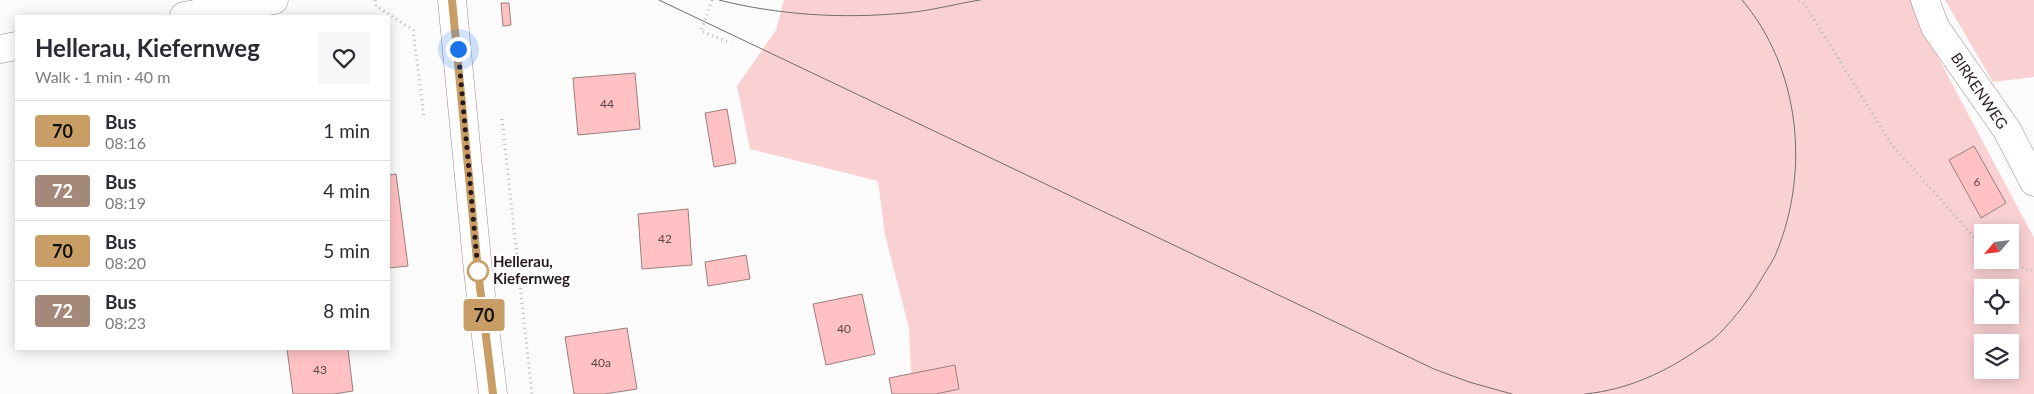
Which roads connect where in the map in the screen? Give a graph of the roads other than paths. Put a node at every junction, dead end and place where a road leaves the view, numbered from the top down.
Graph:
1 (274, 0) edge
2 (452, 0) edge
3 (1925, 0) edge
4 (190, 15) edge
5 (15, 46) edge
6 (0, 49) edge
7 (2034, 182) edge
8 (493, 394) edge

1 - 4 street
2 - 8 street
3 - 7 street, BIRKENWEG
5 - 6 street

